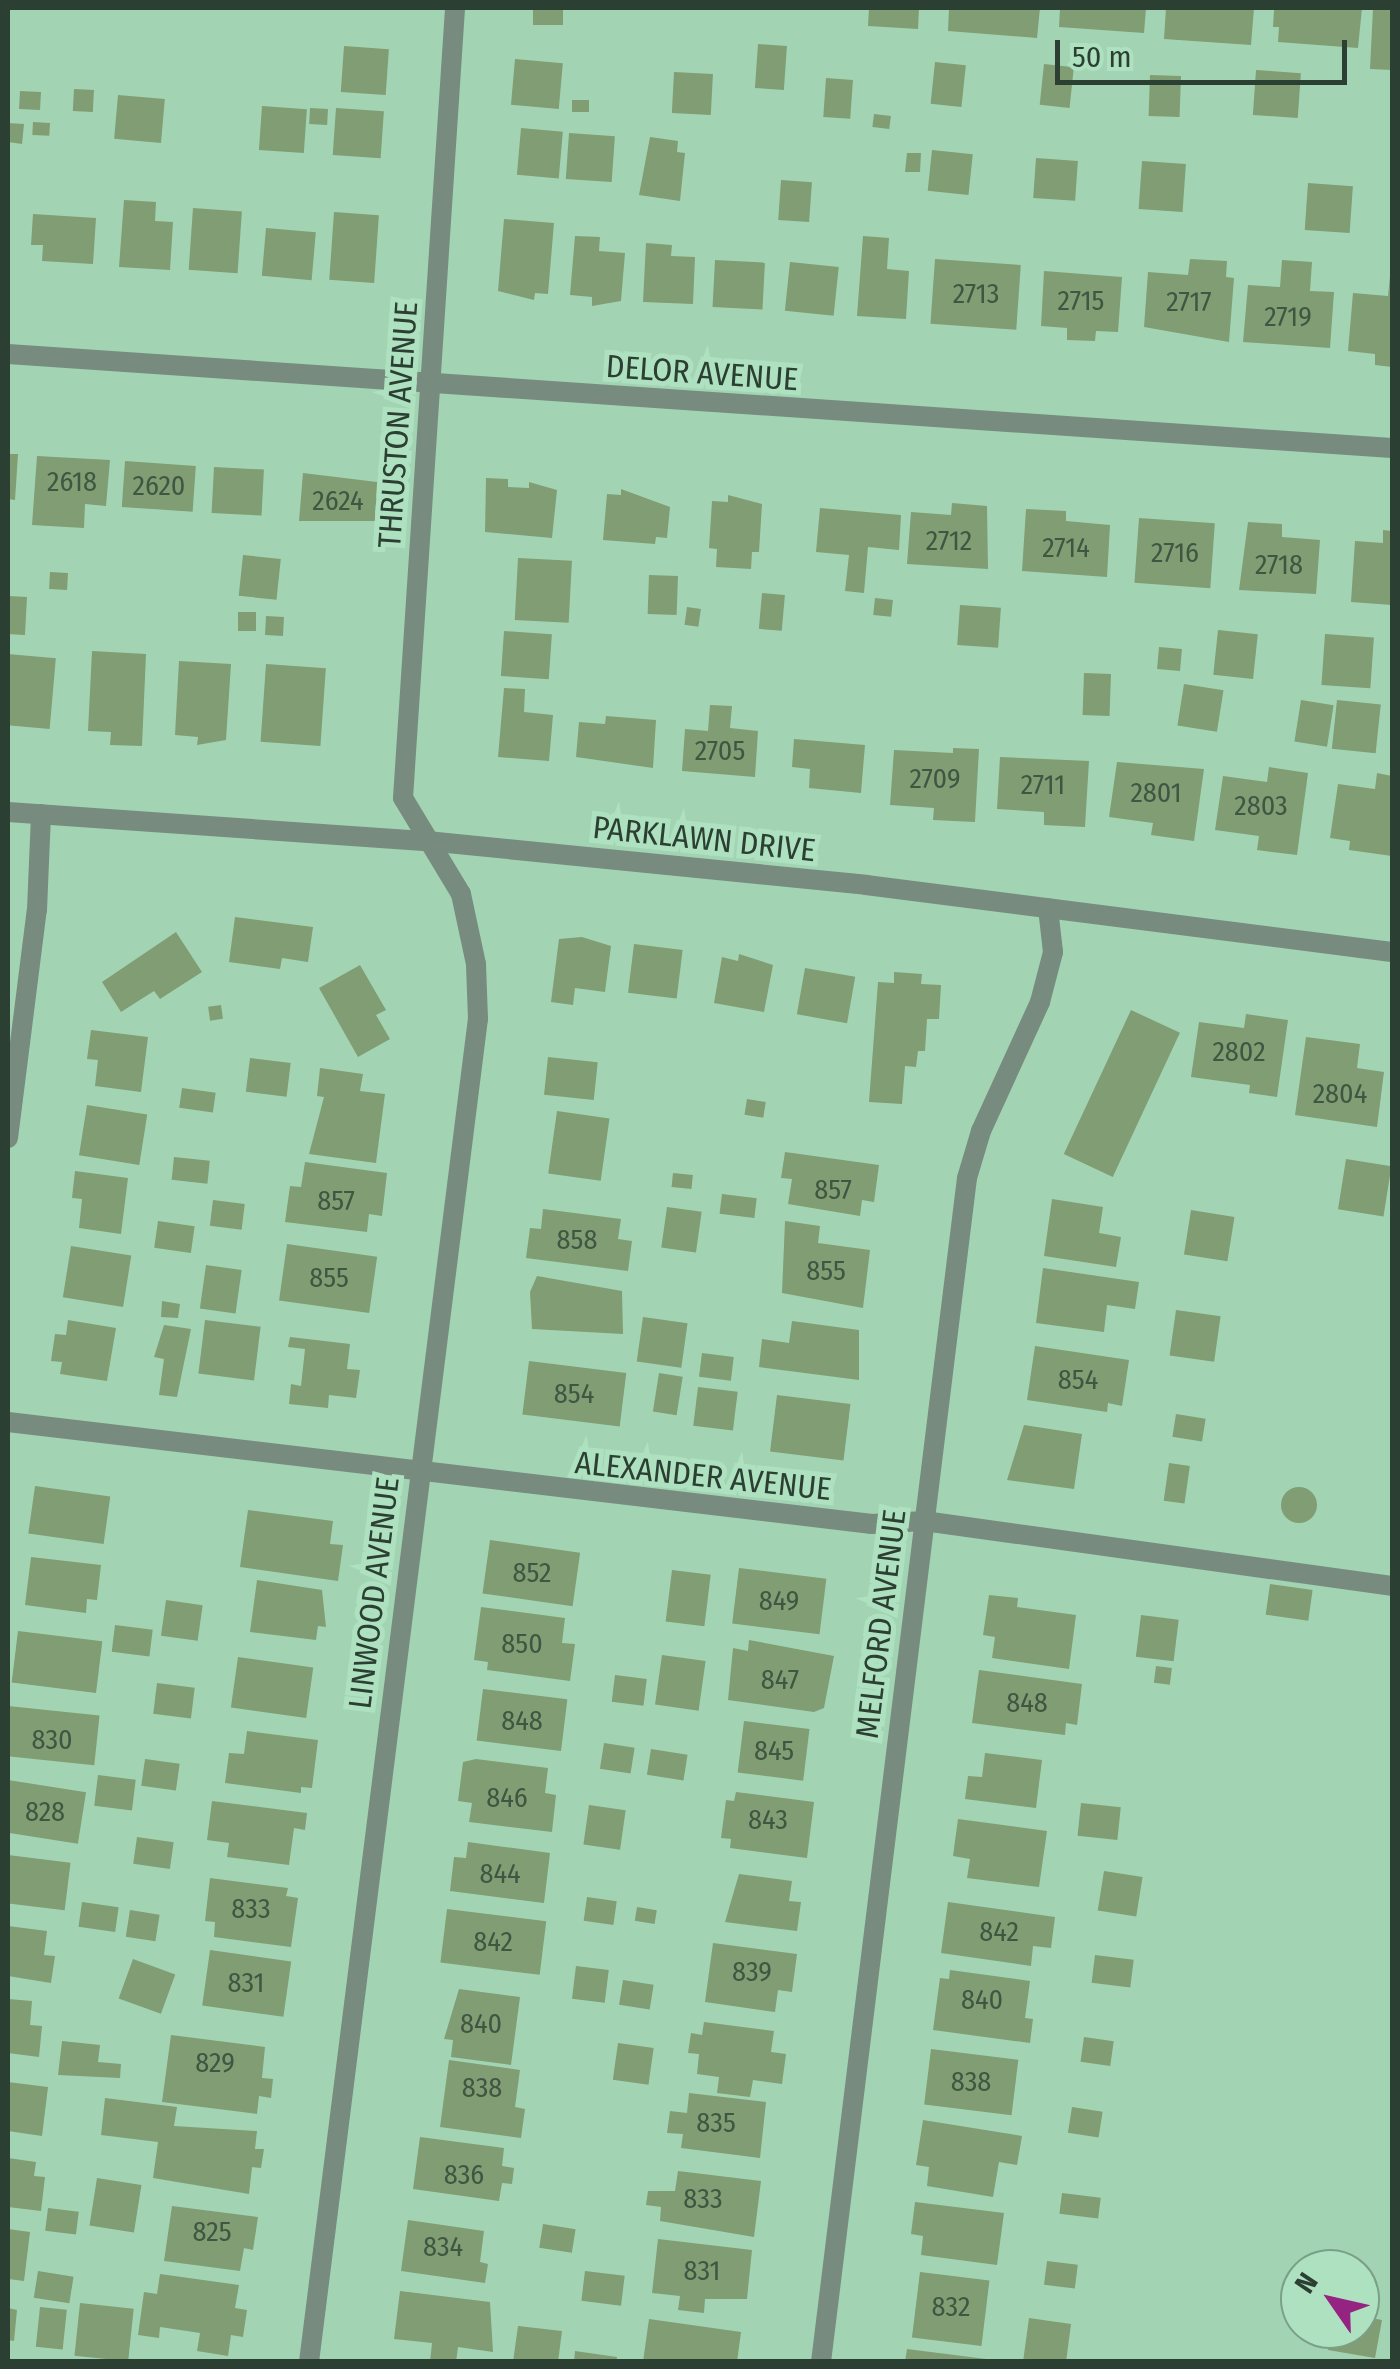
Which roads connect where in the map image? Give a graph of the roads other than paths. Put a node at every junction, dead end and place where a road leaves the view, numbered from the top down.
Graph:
1 (456, 8) edge
2 (8, 354) edge
3 (430, 384) junction
4 (1392, 448) edge
5 (8, 812) edge
6 (41, 814) junction
7 (427, 841) junction
8 (1048, 908) junction
9 (1392, 952) edge
10 (8, 1138) edge
11 (8, 1422) edge
12 (419, 1475) junction
13 (924, 1521) junction
14 (1392, 1586) edge
15 (309, 2362) edge
16 (821, 2362) edge

1 - 3 street, THRUSTON AVENUE
2 - 3 street, DELOR AVENUE
3 - 4 street, DELOR AVENUE
3 - 7 street, THRUSTON AVENUE
5 - 6 street, PARKLAWN DRIVE
6 - 7 street, PARKLAWN DRIVE
6 - 10 street
7 - 8 street, PARKLAWN DRIVE
7 - 12 street, LINWOOD AVENUE
8 - 9 street, PARKLAWN DRIVE
8 - 13 street, MELFORD AVENUE
11 - 12 street, ALEXANDER AVENUE
12 - 13 street, ALEXANDER AVENUE
12 - 15 street, LINWOOD AVENUE
13 - 14 street, ALEXANDER AVENUE
13 - 16 street, MELFORD AVENUE

